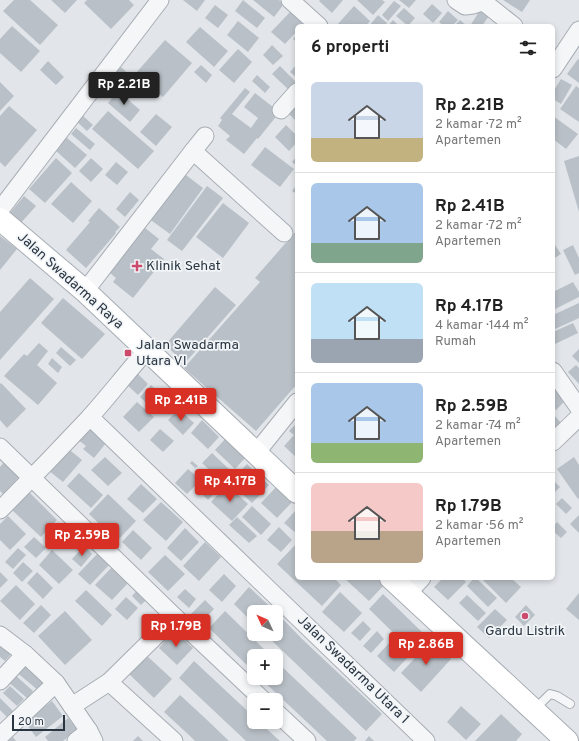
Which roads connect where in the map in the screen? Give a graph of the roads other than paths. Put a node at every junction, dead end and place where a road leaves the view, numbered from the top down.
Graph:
1 (160, 0) edge
2 (290, 0) edge
3 (456, 0) edge
4 (317, 24) edge
5 (511, 24) edge
6 (579, 30) edge
7 (555, 62) edge
8 (295, 94) edge
9 (281, 110) dead end
10 (205, 136) dead end
11 (192, 151) junction
12 (0, 210) edge
13 (0, 219) edge
14 (284, 233) dead end
15 (85, 291) junction
16 (147, 350) junction
17 (555, 375) edge
18 (295, 404) edge
19 (579, 408) edge
20 (90, 417) junction
21 (579, 417) edge
22 (555, 440) edge
23 (0, 447) edge
24 (256, 453) junction
25 (32, 478) junction
26 (295, 490) edge
27 (0, 510) edge
28 (397, 580) edge
29 (415, 586) edge
30 (175, 617) junction
31 (0, 635) edge
32 (25, 654) junction
33 (0, 681) edge
34 (109, 682) junction
35 (56, 683) junction
36 (256, 693) edge
37 (570, 704) dead end
38 (72, 706) junction
39 (534, 710) junction
40 (283, 719) edge
41 (0, 736) edge
42 (86, 738) edge
43 (564, 740) edge
44 (174, 741) edge
45 (307, 741) edge
46 (426, 741) edge

1 - 12 street
2 - 4 street
3 - 5 street
6 - 7 street
8 - 9 street
10 - 11 street
11 - 14 street
11 - 15 street
13 - 15 main road, Jalan Swadarma Raya
15 - 16 main road, Jalan Swadarma Raya
16 - 20 street
16 - 24 main road, Jalan Swadarma Raya
17 - 19 street
18 - 24 street
20 - 25 street
20 - 46 street, Jalan Swadarma Utara 1
21 - 22 street
23 - 25 street
24 - 26 main road, Jalan Swadarma Raya
25 - 27 street
25 - 30 street
28 - 29 main road
29 - 39 main road
30 - 34 street
30 - 36 street
31 - 32 street
32 - 33 street
32 - 35 street
34 - 38 street
34 - 44 street
35 - 38 street
35 - 41 street
37 - 39 lane
38 - 42 street
39 - 43 main road
40 - 45 street

